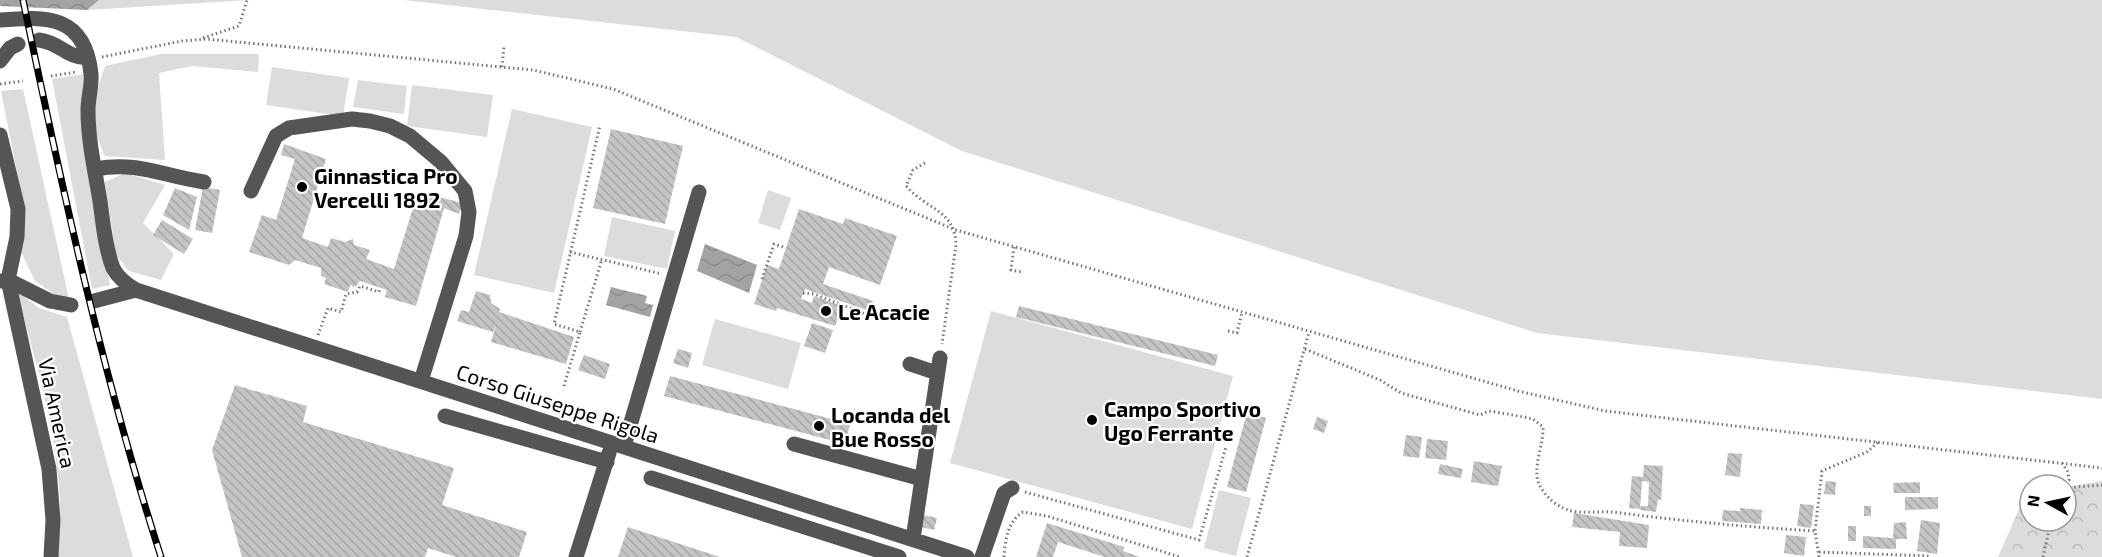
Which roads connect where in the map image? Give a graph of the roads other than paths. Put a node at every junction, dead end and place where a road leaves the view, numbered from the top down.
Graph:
1 (0, 20) edge
2 (39, 40) dead end
3 (18, 44) dead end
4 (0, 61) edge
5 (86, 64) junction
6 (0, 135) edge
7 (95, 169) junction
8 (204, 182) dead end
9 (251, 191) dead end
10 (699, 192) dead end
11 (4, 280) edge
12 (135, 290) junction
13 (94, 301) dead end
14 (71, 305) dead end
15 (940, 358) road end
16 (910, 364) dead end
17 (937, 373) junction
18 (421, 381) junction
19 (445, 416) dead end
20 (619, 444) junction
21 (794, 444) dead end
22 (607, 462) junction
23 (651, 478) dead end
24 (922, 479) junction
25 (1012, 488) road end
26 (913, 539) junction
27 (51, 557) edge
28 (576, 557) edge
29 (899, 557) edge
30 (967, 557) edge
31 (982, 557) edge

1 - 5 street
2 - 5 street
3 - 4 street
5 - 7 street
6 - 11 street
7 - 8 street
7 - 12 street
9 - 18 street
10 - 20 street
11 - 14 street
11 - 27 street, Via America
12 - 13 street
12 - 18 street, Corso Giuseppe Rigola
15 - 17 street
16 - 17 street
17 - 24 street
18 - 20 street, Corso Giuseppe Rigola
19 - 22 street
20 - 22 street
20 - 26 street, Corso Giuseppe Rigola
21 - 24 street
22 - 28 street
23 - 29 street
24 - 26 street
25 - 31 street
26 - 30 street, Corso Giuseppe Rigola

